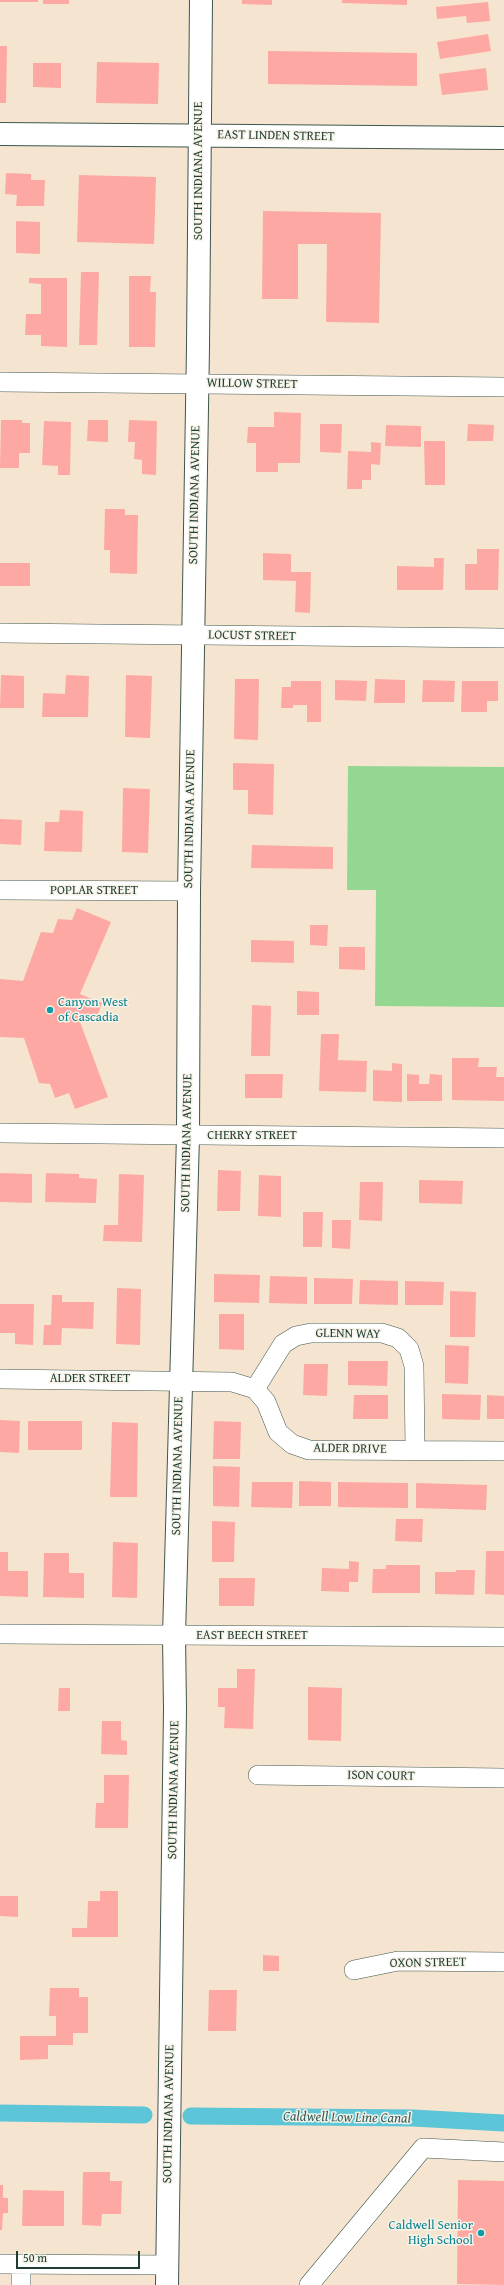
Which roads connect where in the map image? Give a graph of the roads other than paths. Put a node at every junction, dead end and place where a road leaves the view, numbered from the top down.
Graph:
1 (201, 0) edge
2 (0, 134) edge
3 (199, 136) junction
4 (504, 138) edge
5 (0, 382) edge
6 (197, 384) junction
7 (504, 387) edge
8 (0, 633) edge
9 (193, 635) junction
10 (504, 638) edge
11 (0, 890) edge
12 (189, 891) junction
13 (0, 1133) edge
14 (188, 1136) junction
15 (504, 1138) edge
16 (0, 1379) edge
17 (180, 1380) junction
18 (255, 1389) junction
19 (415, 1450) junction
20 (504, 1450) edge
21 (0, 1634) edge
22 (174, 1635) junction
23 (504, 1637) edge
24 (258, 1774) dead end
25 (504, 1778) edge
26 (504, 1962) edge
27 (354, 1970) dead end
28 (504, 2152) edge
29 (0, 2264) edge
30 (21, 2264) junction
31 (167, 2275) edge
32 (309, 2284) edge
33 (21, 2285) edge

1 - 3 main road, SOUTH INDIANA AVENUE
2 - 3 main road, EAST LINDEN STREET
3 - 4 main road, EAST LINDEN STREET
3 - 6 main road, SOUTH INDIANA AVENUE
5 - 6 street, WILLOW STREET
6 - 7 street, WILLOW STREET
6 - 9 main road, SOUTH INDIANA AVENUE
8 - 9 street, LOCUST STREET
9 - 10 street, LOCUST STREET
9 - 12 main road, SOUTH INDIANA AVENUE
11 - 12 street, POPLAR STREET
12 - 14 main road, SOUTH INDIANA AVENUE
13 - 14 street, CHERRY STREET
14 - 15 street, CHERRY STREET
14 - 17 main road, SOUTH INDIANA AVENUE
16 - 17 street, ALDER STREET
17 - 18 street
17 - 22 main road, SOUTH INDIANA AVENUE
18 - 19 street, ALDER DRIVE
18 - 19 street, GLENN WAY
19 - 20 street, ALDER DRIVE
21 - 22 street, EAST BEECH STREET
22 - 23 street, EAST BEECH STREET
22 - 31 main road, SOUTH INDIANA AVENUE
24 - 25 street, ISON COURT
26 - 27 street, OXON STREET
28 - 32 street
29 - 30 street
30 - 31 street
30 - 33 street

